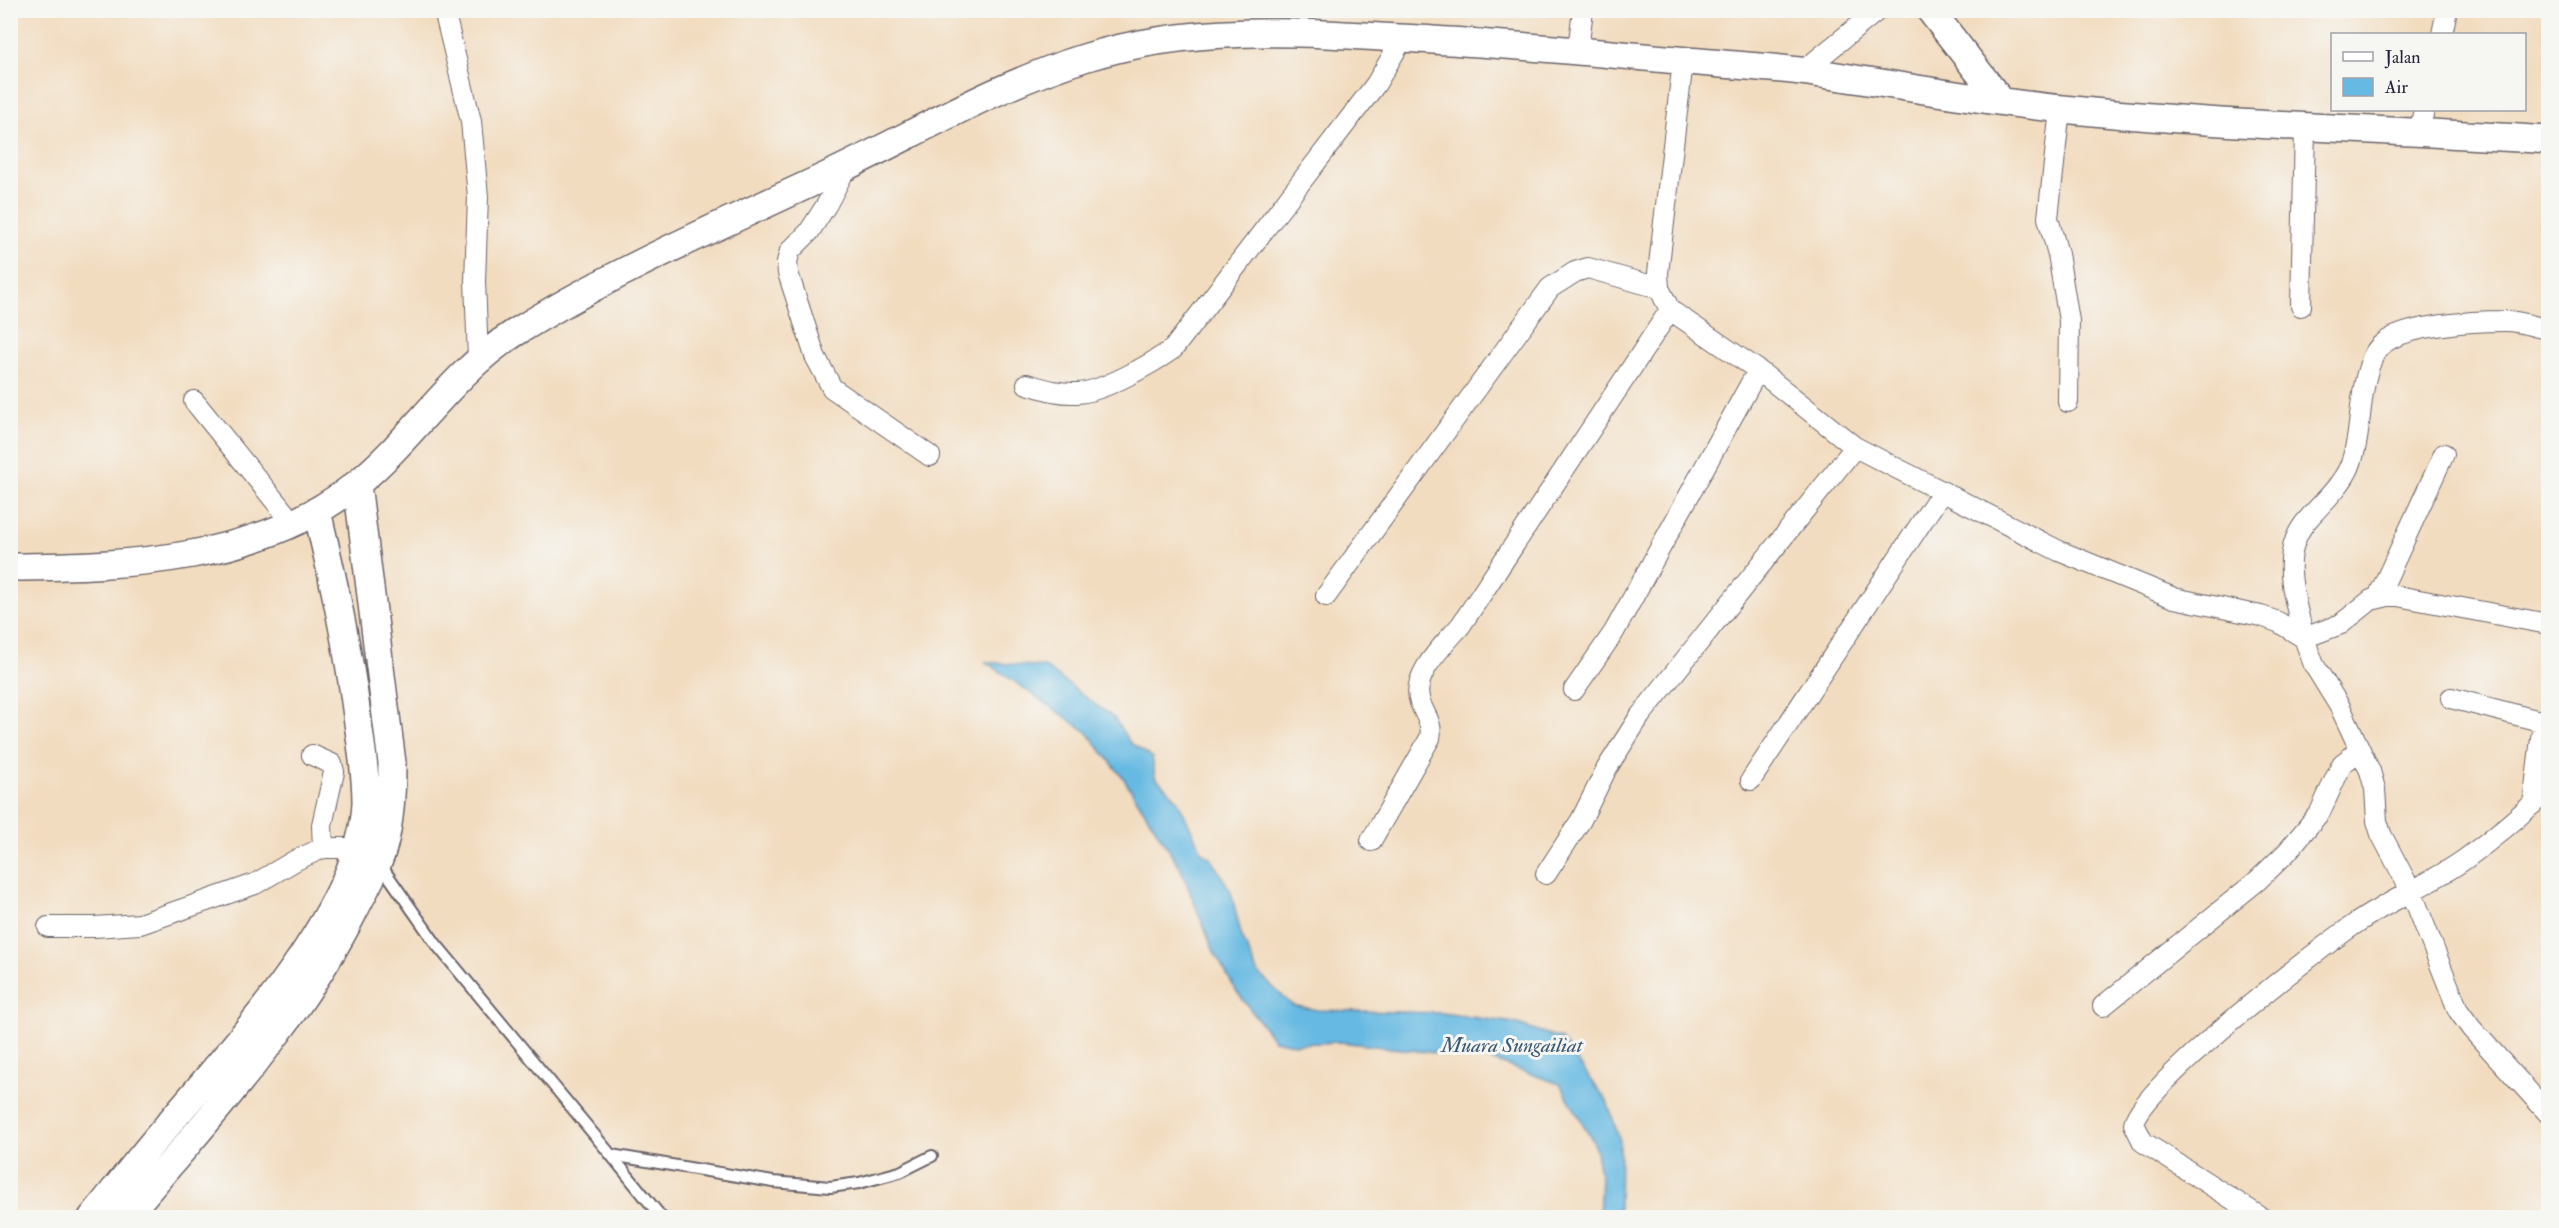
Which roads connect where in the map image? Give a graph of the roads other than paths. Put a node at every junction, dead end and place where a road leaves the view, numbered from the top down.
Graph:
1 (444, 10) edge
2 (1582, 10) edge
3 (1878, 10) edge
4 (1930, 10) edge
5 (2447, 10) edge
6 (2442, 33) edge
7 (1403, 38) junction
8 (1578, 49) junction
9 (1683, 61) junction
10 (1803, 71) junction
11 (2001, 101) junction
12 (2060, 109) junction
13 (2422, 120) edge
14 (2305, 128) junction
15 (2548, 140) edge
16 (847, 166) junction
17 (1659, 288) junction
18 (2301, 306) dead end
19 (1670, 310) junction
20 (2548, 329) edge
21 (478, 358) junction
22 (1758, 370) junction
23 (1027, 384) dead end
24 (194, 402) dead end
25 (2068, 402) dead end
26 (1855, 447) junction
27 (2444, 454) dead end
28 (930, 456) dead end
29 (357, 484) junction
30 (1941, 493) junction
31 (317, 511) junction
32 (292, 522) junction
33 (10, 567) edge
34 (1326, 596) dead end
35 (2378, 597) junction
36 (2548, 624) edge
37 (2304, 639) junction
38 (1574, 690) dead end
39 (2451, 698) dead end
40 (2546, 722) edge
41 (2359, 751) junction
42 (312, 755) dead end
43 (1752, 780) dead end
44 (2548, 790) edge
45 (2533, 804) junction
46 (1371, 841) dead end
47 (323, 848) junction
48 (368, 854) junction
49 (1546, 874) dead end
50 (2411, 891) junction
51 (48, 927) dead end
52 (2103, 1006) dead end
53 (2548, 1113) edge
54 (611, 1155) junction
55 (932, 1156) dead end
56 (92, 1218) edge
57 (125, 1218) edge
58 (662, 1218) edge
59 (2262, 1218) edge

1 - 21 street
2 - 8 street
3 - 10 street
4 - 11 main road
5 - 6 street
7 - 8 main road
7 - 16 main road
7 - 23 street
8 - 9 main road
9 - 10 main road
9 - 17 street
10 - 11 main road
11 - 12 main road
12 - 14 main road
12 - 25 street
13 - 14 main road
13 - 15 main road
14 - 18 street
16 - 21 main road
16 - 28 street
17 - 19 street
17 - 34 street
19 - 22 street
19 - 46 street
20 - 37 street
21 - 29 main road
22 - 26 street
22 - 38 street
24 - 32 street
26 - 30 street
26 - 49 street
27 - 35 street
29 - 31 main road
29 - 48 main road
30 - 37 street
30 - 43 street
31 - 32 main road
31 - 48 main road
32 - 33 main road
35 - 36 street
35 - 37 street
37 - 41 street
39 - 40 street
40 - 45 street
41 - 50 street
41 - 52 street
42 - 47 street
44 - 45 street
45 - 50 street
47 - 48 street
47 - 51 street
48 - 54 lane
48 - 56 main road
48 - 57 main road
50 - 53 street
50 - 59 street
54 - 55 lane
54 - 58 lane

